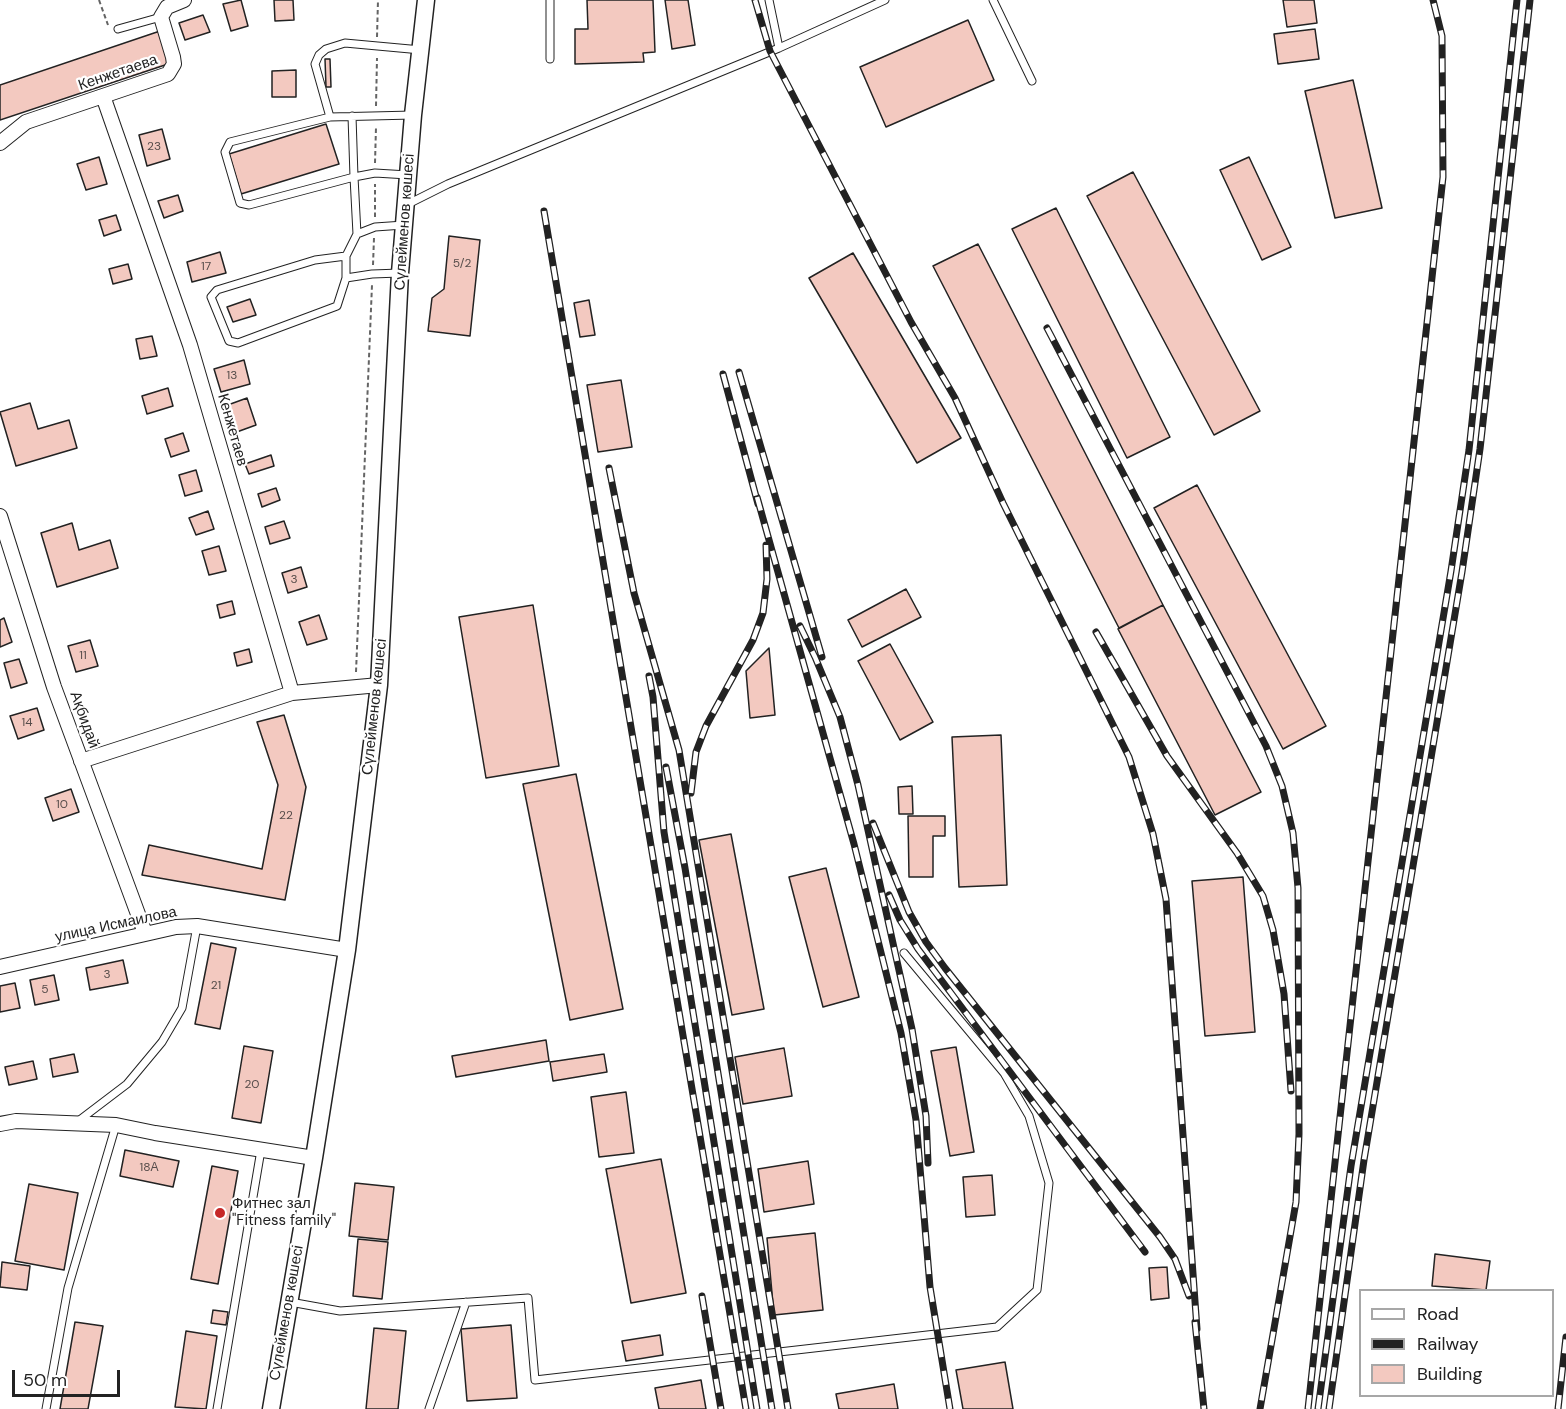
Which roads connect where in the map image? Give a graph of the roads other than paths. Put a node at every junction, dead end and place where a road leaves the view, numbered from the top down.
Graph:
1 (184, 0) edge
2 (426, 0) edge
3 (550, 0) edge
4 (769, 0) edge
5 (885, 0) edge
6 (993, 0) edge
7 (162, 17) junction
8 (118, 29) road end
9 (779, 48) junction
10 (421, 50) junction
11 (550, 58) dead end
12 (1032, 81) dead end
13 (104, 96) junction
14 (413, 115) junction
15 (352, 116) junction
16 (330, 117) junction
17 (0, 143) edge
18 (408, 175) junction
19 (354, 177) junction
20 (405, 205) junction
21 (404, 225) junction
22 (357, 234) junction
23 (346, 256) junction
24 (400, 273) junction
25 (346, 278) junction
26 (0, 516) edge
27 (379, 685) junction
28 (292, 693) junction
29 (81, 761) junction
30 (197, 926) junction
31 (145, 933) junction
32 (347, 950) junction
33 (904, 952) dead end
34 (0, 967) edge
35 (76, 1123) junction
36 (0, 1124) edge
37 (116, 1125) junction
38 (261, 1150) junction
39 (314, 1158) junction
40 (290, 1302) junction
41 (466, 1302) junction
42 (46, 1409) edge
43 (217, 1409) edge
44 (271, 1409) edge
45 (429, 1409) edge

1 - 7 street
2 - 10 street, Сүлейменов көшесі
3 - 11 lane
4 - 9 lane
5 - 9 lane
6 - 12 lane
7 - 8 lane
7 - 13 street, Кенжетаева
9 - 20 lane
10 - 14 street, Сүлейменов көшесі
10 - 16 lane
13 - 17 street, Кенжетаева
13 - 28 street, Кенжетаев
14 - 15 lane
14 - 18 street, Сүлейменов көшесі
15 - 16 lane
15 - 19 lane
16 - 19 lane
18 - 19 lane
18 - 20 street, Сүлейменов көшесі
19 - 22 lane
20 - 21 street, Сүлейменов көшесі
21 - 22 lane
21 - 24 street, Сүлейменов көшесі
22 - 23 lane
23 - 25 lane
23 - 25 lane
24 - 25 lane
24 - 27 street, Сүлейменов көшесі
26 - 29 street, Ақбидай
27 - 28 street
27 - 32 street, Сүлейменов көшесі
28 - 29 street
29 - 31 street, Ақбидай
30 - 31 street, улица Исмаилова
30 - 32 street, улица Исмаилова
30 - 35 lane
31 - 34 street, улица Исмаилова
32 - 39 street, Сүлейменов көшесі
33 - 41 lane
35 - 36 street
35 - 37 street
37 - 38 street
37 - 42 lane
38 - 39 street
38 - 43 lane
39 - 40 street, Сүлейменов көшесі
40 - 41 lane
40 - 44 street, Сүлейменов көшесі
41 - 45 lane

